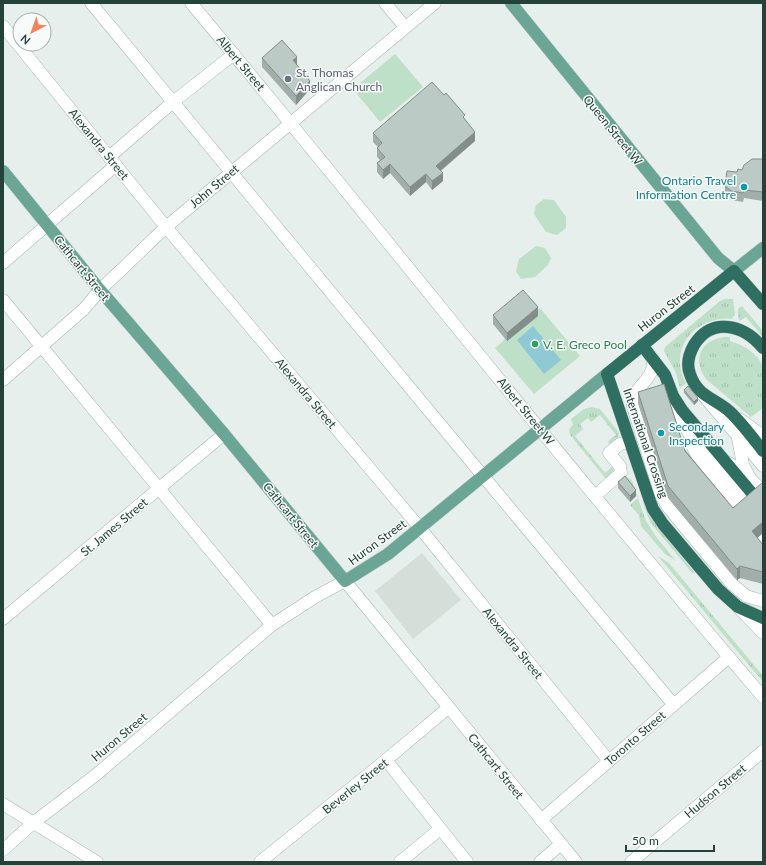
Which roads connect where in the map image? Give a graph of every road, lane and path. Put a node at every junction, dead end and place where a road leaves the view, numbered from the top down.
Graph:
1 (91, 3) edge
2 (191, 3) edge
3 (385, 3) edge
4 (435, 3) edge
5 (511, 3) edge
6 (3, 26) edge
7 (405, 27) junction
8 (234, 54) junction
9 (174, 102) junction
10 (291, 123) junction
11 (112, 161) junction
12 (3, 171) edge
13 (232, 172) junction
14 (48, 226) junction
15 (166, 227) junction
16 (763, 248) edge
17 (3, 263) edge
18 (734, 271) junction
19 (100, 290) junction
20 (3, 300) edge
21 (763, 304) edge
22 (642, 345) junction
23 (41, 347) junction
24 (763, 348) edge
25 (652, 357) junction
26 (607, 374) junction
27 (3, 380) edge
28 (698, 389) junction
29 (674, 396) junction
30 (729, 411) junction
31 (637, 418) junction
32 (624, 422) junction
33 (540, 428) junction
34 (224, 434) junction
35 (736, 435) junction
36 (763, 436) edge
37 (630, 441) junction
38 (763, 450) edge
39 (719, 454) junction
40 (742, 457) junction
41 (762, 464) edge
42 (483, 476) junction
43 (755, 483) junction
44 (160, 489) junction
45 (595, 496) junction
46 (752, 502) edge
47 (420, 528) junction
48 (346, 581) junction
49 (763, 601) edge
50 (3, 619) edge
51 (759, 623) edge
52 (272, 625) junction
53 (763, 633) edge
54 (729, 657) junction
55 (763, 697) edge
56 (674, 704) junction
57 (448, 708) junction
58 (763, 751) edge
59 (386, 760) junction
60 (609, 761) junction
61 (3, 804) edge
62 (541, 820) junction
63 (33, 823) junction
64 (440, 829) junction
65 (561, 844) junction
66 (3, 850) edge
67 (97, 862) edge
68 (260, 862) edge
69 (400, 862) edge
70 (467, 862) edge
71 (540, 862) edge
72 (576, 862) edge
73 (631, 862) edge

1 - 9 street
2 - 8 street, Albert Street
3 - 7 street
4 - 7 street, John Street
5 - 18 main road, Queen Street W
6 - 11 street, Alexandra Street
7 - 10 street, John Street
8 - 9 street
8 - 10 street, Albert Street
9 - 11 street
9 - 13 street
10 - 13 street, John Street
10 - 33 street, Albert Street W
11 - 14 street
11 - 15 street, Alexandra Street
12 - 14 main road, Cathcart Street
13 - 15 street, John Street
13 - 42 street
14 - 17 street
14 - 19 main road, Cathcart Street
15 - 19 street, John Street
15 - 47 street, Alexandra Street
16 - 18 main road, Huron Street
18 - 21 highway
18 - 22 highway, Huron Street
19 - 23 street, John Street
19 - 34 main road, Cathcart Street
20 - 23 street
22 - 25 highway
22 - 26 highway, Huron Street
23 - 27 street, John Street
23 - 44 street
24 - 28 highway
25 - 29 highway
25 - 31 street
26 - 32 highway, International Crossing
26 - 33 main road, Huron Street
28 - 30 highway
28 - 35 street
29 - 39 highway
29 - 46 street
30 - 36 street
30 - 38 highway
31 - 32 street
31 - 49 street
32 - 37 highway, International Crossing
33 - 42 main road, Huron Street
33 - 45 street, Albert Street W
34 - 44 street, St. James Street
34 - 48 main road, Cathcart Street
35 - 40 street
35 - 41 street
37 - 45 street
37 - 51 highway, International Crossing
39 - 40 street
39 - 43 street
39 - 46 highway
40 - 41 street
40 - 43 street
42 - 47 main road, Huron Street
42 - 56 street
43 - 46 street
44 - 50 street, St. James Street
44 - 52 street
45 - 54 street, Albert Street W
47 - 48 main road, Huron Street
47 - 60 street, Alexandra Street
48 - 52 street, Huron Street
48 - 57 street, Cathcart Street
51 - 53 street
52 - 63 street, Huron Street
54 - 55 street, Albert Street W
54 - 56 street, Toronto Street
56 - 60 street, Toronto Street
57 - 59 street, Beverley Street
57 - 62 street, Cathcart Street
58 - 73 street, Hudson Street
59 - 64 street
59 - 68 street, Beverley Street
60 - 62 street, Toronto Street
61 - 63 street
62 - 65 street, Cathcart Street
63 - 66 street, Huron Street
63 - 67 street
64 - 69 street
64 - 70 street
65 - 71 street
65 - 72 street, Cathcart Street

